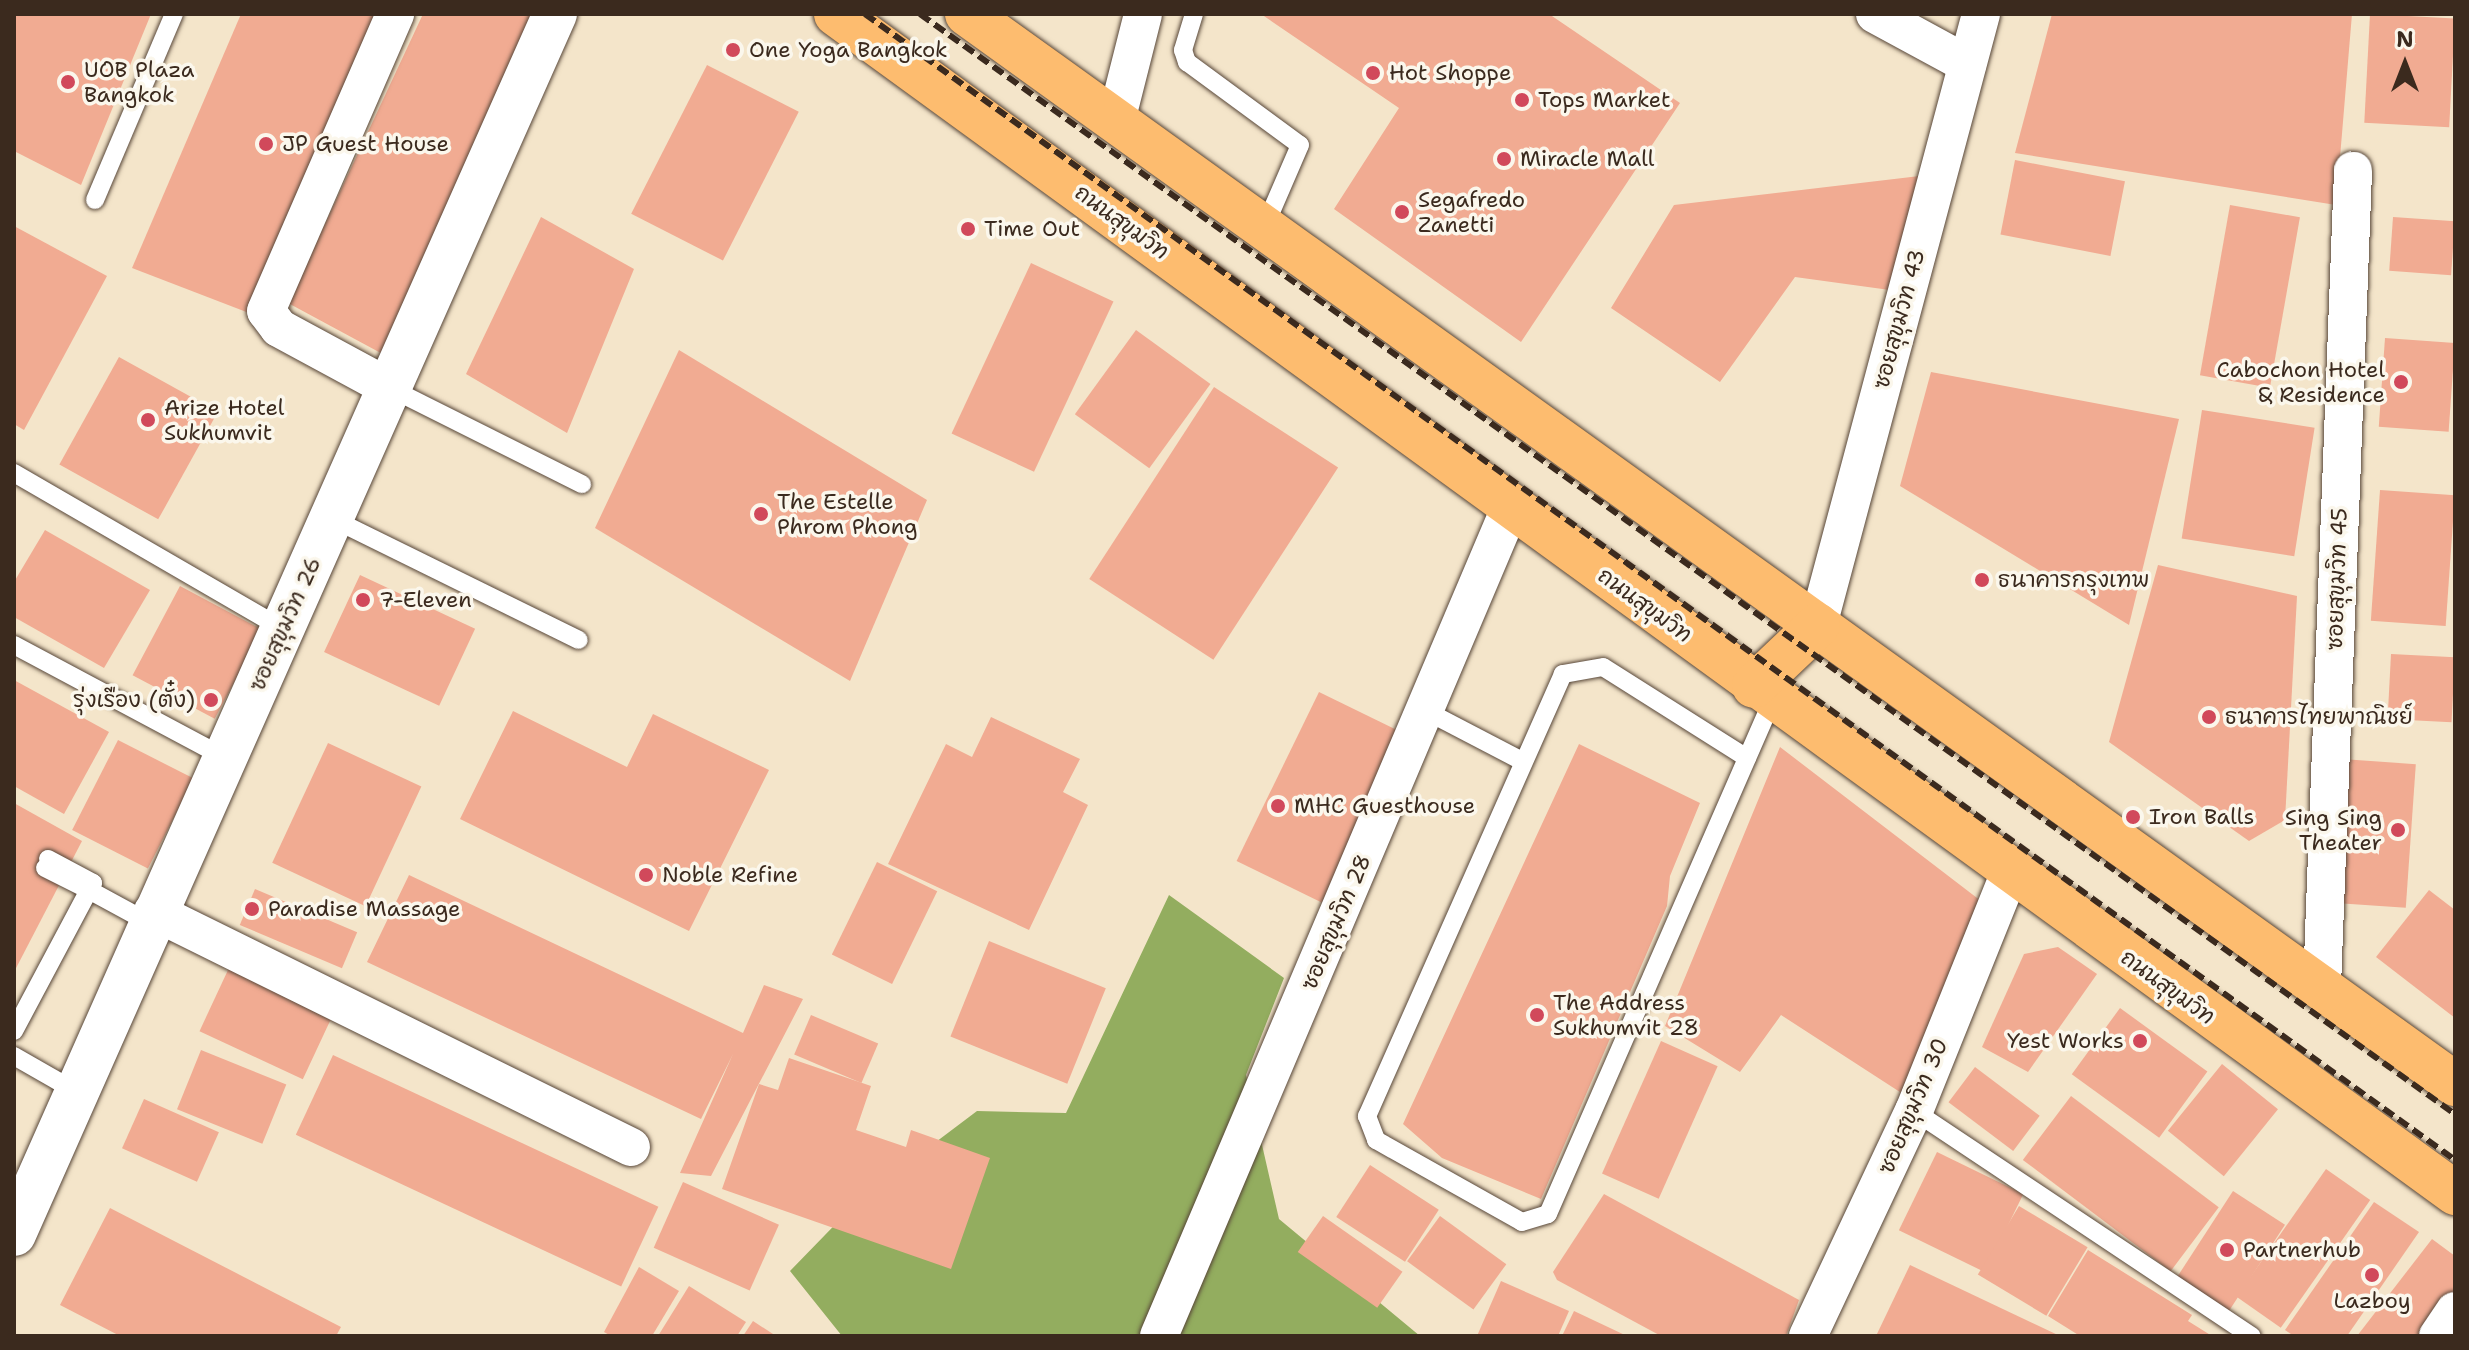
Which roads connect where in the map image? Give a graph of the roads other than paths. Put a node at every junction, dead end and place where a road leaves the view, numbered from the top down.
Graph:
1 (174, 14) edge
2 (395, 14) edge
3 (555, 14) edge
4 (836, 14) edge
5 (967, 14) edge
6 (1143, 14) edge
7 (1194, 14) edge
8 (1875, 14) edge
9 (1981, 14) edge
10 (1967, 64) junction
11 (1116, 121) junction
12 (2353, 171) dead end
13 (95, 200) dead end
14 (1264, 228) junction
15 (388, 387) junction
16 (14, 473) edge
17 (582, 484) dead end
18 (1511, 506) junction
19 (331, 518) junction
20 (1818, 625) junction
21 (283, 629) junction
22 (579, 640) dead end
23 (14, 645) edge
24 (1763, 694) junction
25 (1426, 711) junction
26 (226, 758) junction
27 (1747, 758) junction
28 (1522, 761) junction
29 (46, 864) dead end
30 (2010, 872) junction
31 (89, 890) junction
32 (150, 916) junction
33 (2322, 986) junction
34 (14, 1031) edge
35 (14, 1056) edge
36 (2455, 1084) edge
37 (75, 1091) junction
38 (1914, 1111) junction
39 (631, 1147) dead end
40 (26, 1170) edge
41 (2455, 1193) edge
42 (14, 1234) edge
43 (2455, 1311) edge
44 (1159, 1336) edge
45 (1808, 1336) edge
46 (2252, 1336) edge
47 (2438, 1336) edge

1 - 13 lane
2 - 15 street
3 - 15 street, ซอยสุขุมวิท 26
4 - 18 main road, ถนนสุขุมวิท
5 - 11 main road
6 - 11 street
7 - 14 lane
8 - 10 street
9 - 10 street, ซอยสุขุมวิท 43
10 - 20 street, ซอยสุขุมวิท 43
11 - 14 main road
12 - 33 street, ซอยสุขุมวิท 45
14 - 20 main road
15 - 17 lane
15 - 19 street, ซอยสุขุมวิท 26
16 - 21 lane
18 - 24 main road, ถนนสุขุมวิท
18 - 25 street, ซอยสุขุมวิท 28
19 - 21 street, ซอยสุขุมวิท 26
19 - 22 lane
20 - 24 main road
20 - 33 main road
21 - 26 street, ซอยสุขุมวิท 26
23 - 26 lane
24 - 27 lane
24 - 30 main road, ถนนสุขุมวิท
25 - 28 lane
25 - 44 street, ซอยสุขุมวิท 28
26 - 32 street, ซอยสุขุมวิท 26
27 - 28 lane
27 - 28 lane
29 - 31 lane
30 - 38 street, ซอยสุขุมวิท 30
30 - 41 main road, ถนนสุขุมวิท
31 - 32 lane
31 - 34 lane
32 - 37 street, ซอยสุขุมวิท 26
32 - 39 street
33 - 36 main road
35 - 37 lane
37 - 40 street, ซอยสุขุมวิท 26
38 - 45 street, ซอยสุขุมวิท 30
38 - 46 lane
40 - 42 street, ซอยสุขุมวิท 26
43 - 47 street

